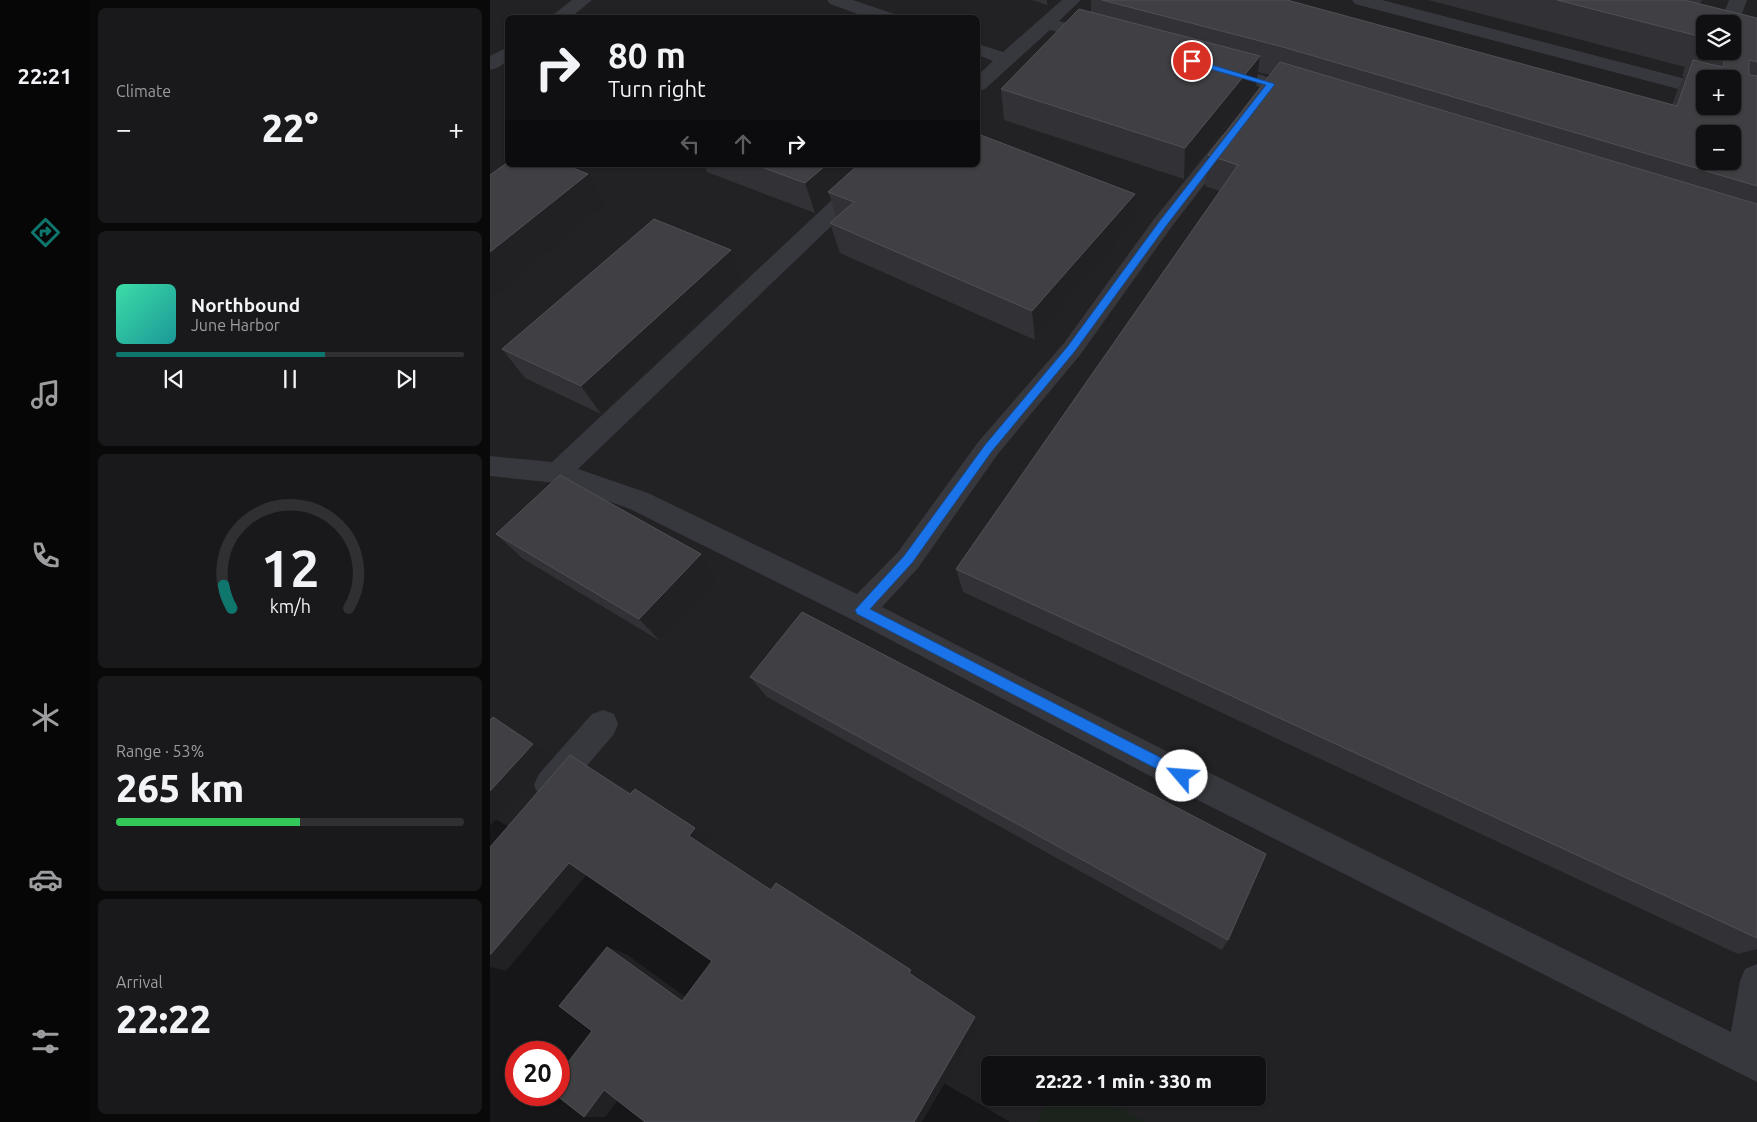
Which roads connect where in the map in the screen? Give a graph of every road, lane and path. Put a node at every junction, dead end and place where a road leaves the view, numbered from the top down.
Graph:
1 (583, 0) edge
2 (836, 0) edge
3 (1072, 0) edge
4 (1361, 0) edge
5 (1738, 0) edge
6 (562, 15) edge
7 (879, 15) edge
8 (1732, 15) edge
9 (1048, 24) junction
10 (1116, 42) edge
11 (980, 50) edge
12 (505, 54) edge
13 (1006, 60) junction
14 (1198, 63) edge
15 (490, 64) edge
16 (980, 83) edge
17 (1271, 84) junction
18 (1696, 88) edge
19 (1319, 98) edge
20 (1255, 104) edge
21 (1240, 125) edge
22 (883, 167) edge
23 (490, 466) edge
24 (557, 473) junction
25 (861, 610) junction
26 (604, 724) dead end
27 (534, 804) edge
28 (1757, 981) edge
29 (1751, 1061) edge

1 - 6 lane
2 - 7 lane
3 - 9 lane
4 - 18 lane
5 - 8 lane
9 - 10 lane
9 - 13 lane
11 - 13 lane
12 - 15 lane
13 - 16 lane
14 - 17 lane
17 - 19 lane
17 - 20 lane
21 - 25 lane
22 - 24 lane
23 - 24 lane
24 - 25 lane
25 - 29 lane
26 - 27 lane
28 - 29 lane

